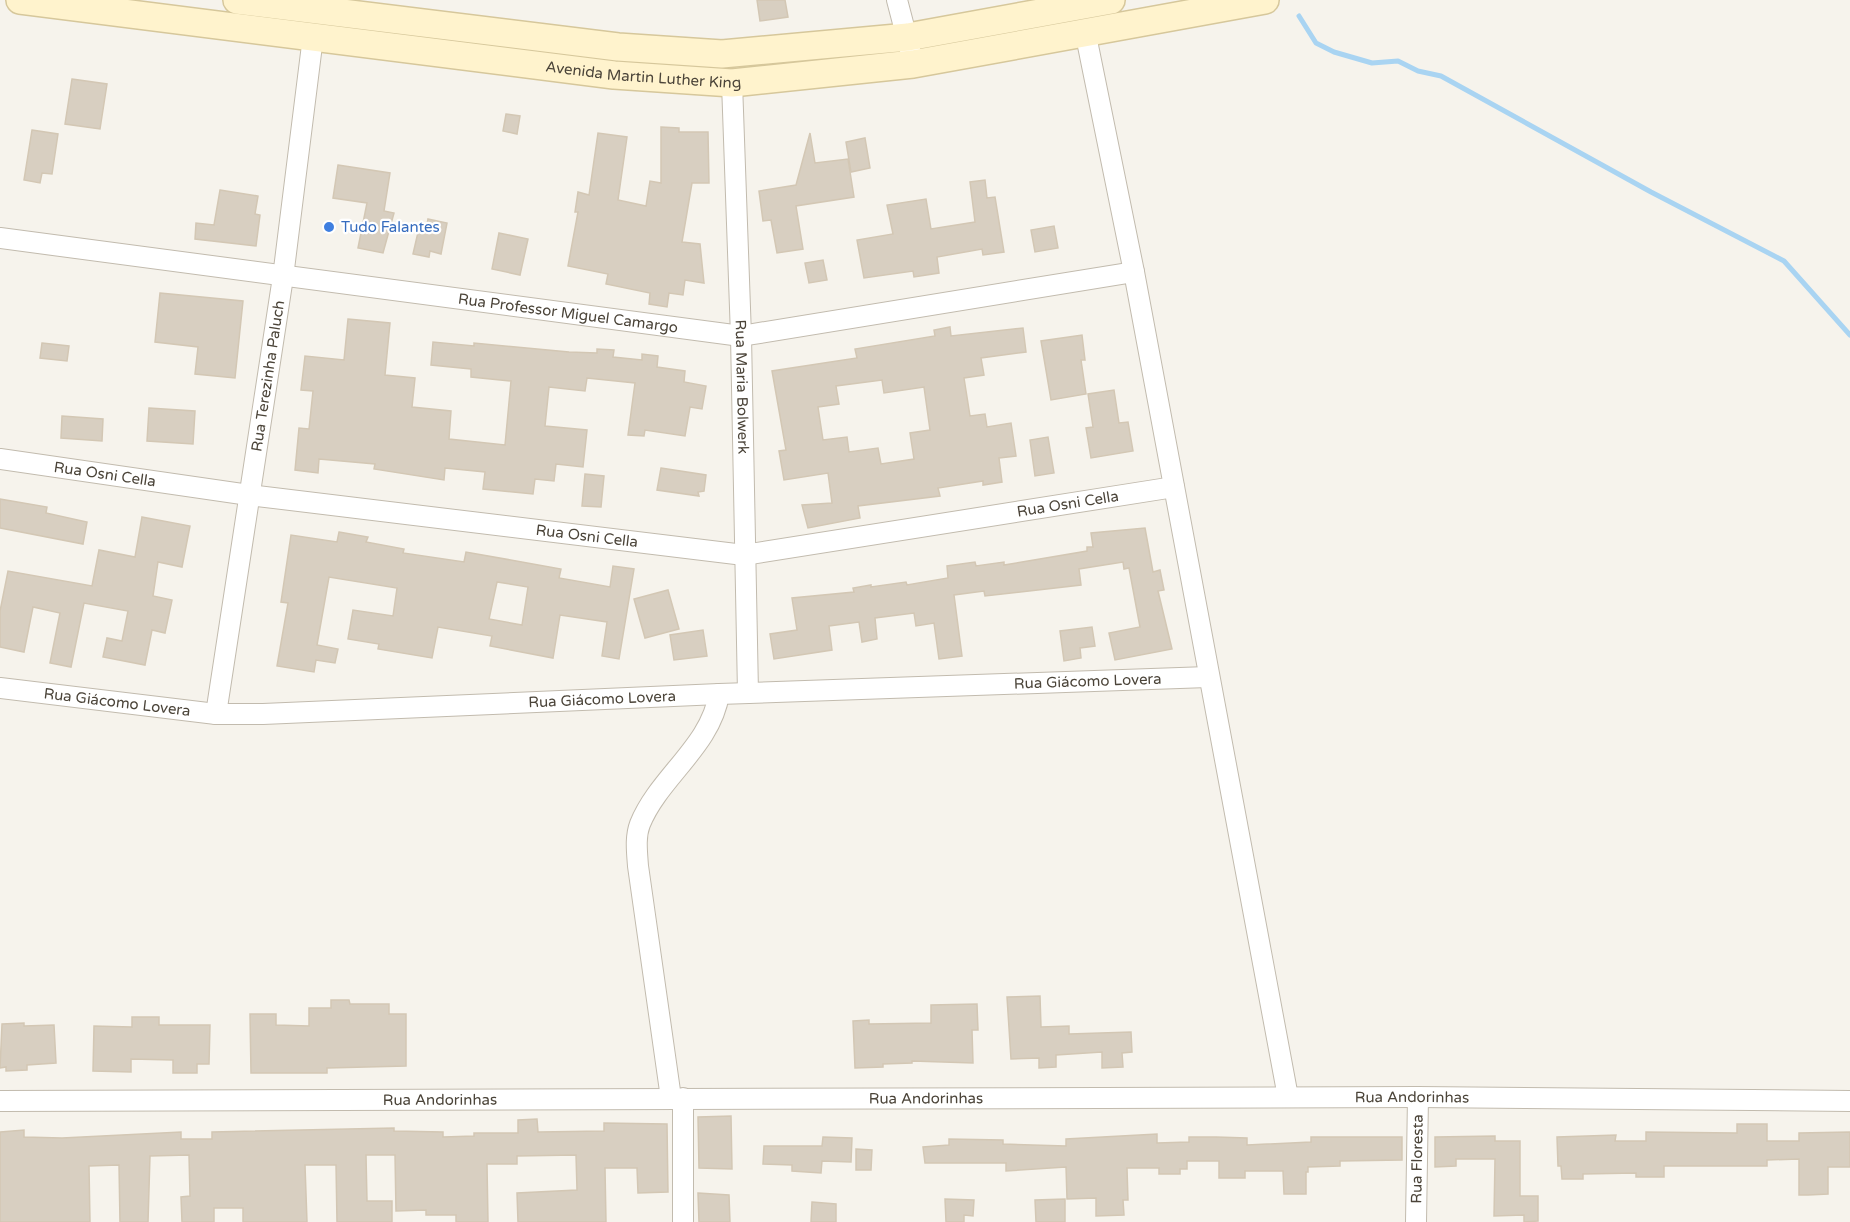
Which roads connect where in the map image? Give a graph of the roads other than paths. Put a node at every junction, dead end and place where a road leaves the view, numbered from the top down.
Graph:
1 (20, 0) edge
2 (237, 0) edge
3 (897, 0) edge
4 (1111, 0) edge
5 (1265, 0) edge
6 (1085, 31) junction
7 (313, 37) junction
8 (908, 37) junction
9 (618, 47) junction
10 (913, 64) junction
11 (614, 75) junction
12 (732, 82) junction
13 (0, 238) edge
14 (1134, 272) junction
15 (283, 277) junction
16 (741, 336) junction
17 (0, 459) edge
18 (1174, 487) junction
19 (249, 495) junction
20 (744, 555) junction
21 (1208, 677) junction
22 (0, 688) edge
23 (748, 693) junction
24 (719, 694) junction
25 (216, 714) junction
26 (1288, 1097) junction
27 (1418, 1097) junction
28 (677, 1098) junction
29 (0, 1101) edge
30 (1850, 1101) edge
31 (683, 1222) edge
32 (1416, 1222) edge

1 - 7 main road, Avenida Martin Luther King
2 - 9 main road, Avenida Martin Luther King
3 - 8 street
4 - 8 main road, Avenida Martin Luther King
5 - 6 main road, Avenida Martin Luther King
6 - 10 main road, Avenida Martin Luther King
6 - 14 street
7 - 11 main road, Avenida Martin Luther King
7 - 15 street, Rua Terezinha Paluch
8 - 9 main road, Avenida Martin Luther King
8 - 10 street
9 - 11 main road
10 - 12 main road, Avenida Martin Luther King
11 - 12 main road, Avenida Martin Luther King
12 - 16 street, Rua Maria Bolwerk
13 - 15 street, Rua Professor Miguel Camargo
14 - 16 street, Rua Professor Miguel Camargo
14 - 18 street
15 - 16 street, Rua Professor Miguel Camargo
15 - 19 street, Rua Terezinha Paluch
16 - 20 street, Rua Maria Bolwerk
17 - 19 street, Rua Osni Cella
18 - 20 street, Rua Osni Cella
18 - 21 street
19 - 20 street, Rua Osni Cella
19 - 25 street, Rua Terezinha Paluch
20 - 23 street, Rua Maria Bolwerk
21 - 23 street, Rua Giácomo Lovera
21 - 26 street
22 - 25 street, Rua Giácomo Lovera
23 - 24 street, Rua Giácomo Lovera
24 - 25 street, Rua Giácomo Lovera
24 - 28 street
26 - 27 street, Rua Andorinhas
26 - 28 street, Rua Andorinhas
27 - 30 street, Rua Andorinhas
27 - 32 street, Rua Floresta
28 - 29 street, Rua Andorinhas
28 - 31 street

